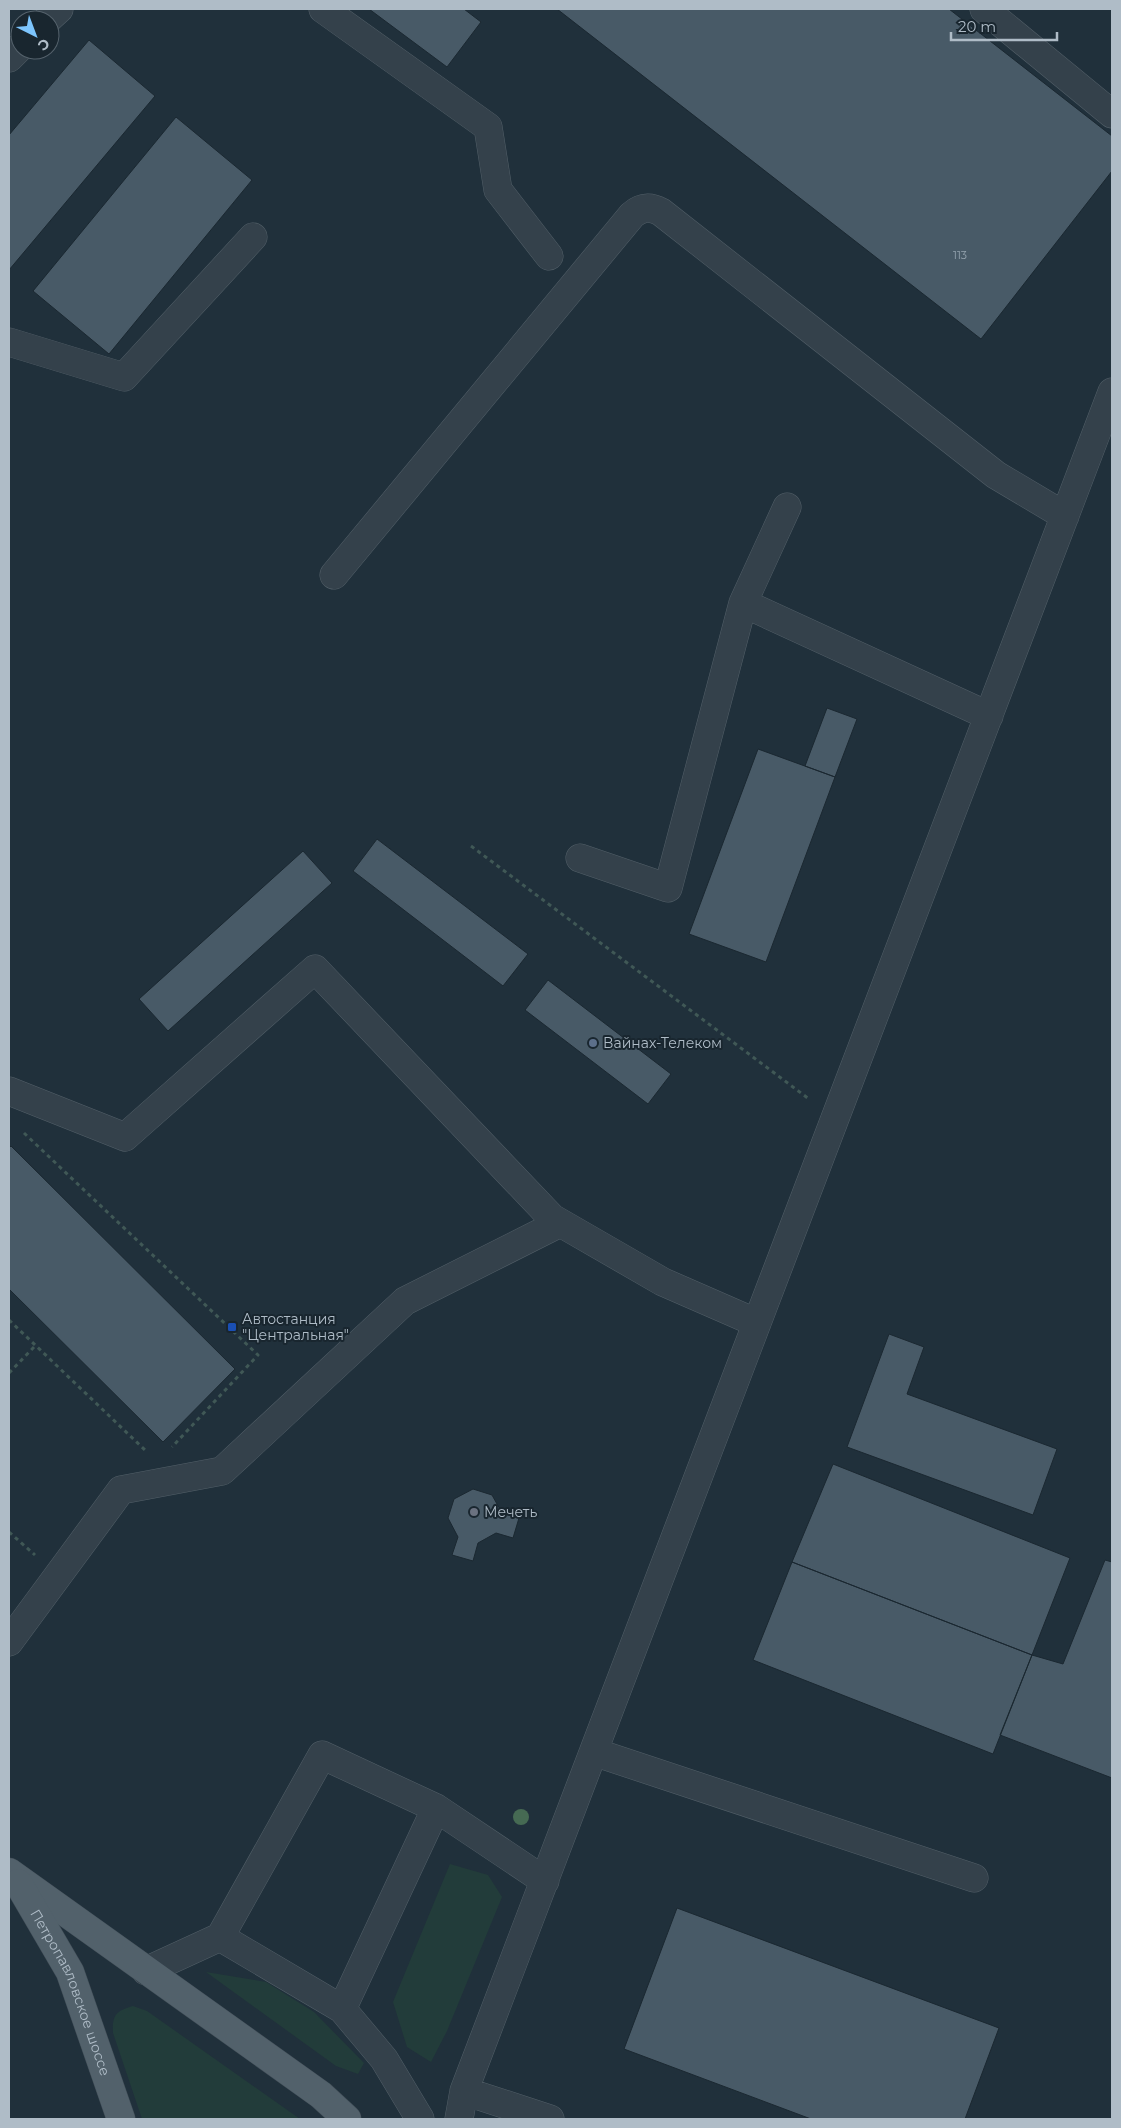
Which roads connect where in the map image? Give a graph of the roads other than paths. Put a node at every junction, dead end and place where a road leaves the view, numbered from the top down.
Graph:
1 (323, 9) edge
2 (984, 9) edge
3 (1112, 114) edge
4 (252, 237) dead end
5 (549, 256) dead end
6 (9, 342) edge
7 (1112, 392) edge
8 (787, 507) dead end
9 (1065, 516) junction
10 (334, 575) dead end
11 (743, 603) junction
12 (989, 716) junction
13 (580, 858) dead end
14 (9, 1091) edge
15 (560, 1223) junction
16 (757, 1323) junction
17 (9, 1642) edge
18 (594, 1752) junction
19 (436, 1808) junction
20 (11, 1873) edge
21 (974, 1878) dead end
22 (545, 1880) junction
23 (220, 1937) junction
24 (146, 1971) junction
25 (342, 2008) junction
26 (464, 2091) junction
27 (121, 2119) edge
28 (347, 2119) edge
29 (420, 2119) edge
30 (430, 2119) edge
31 (459, 2119) edge
32 (550, 2119) edge

1 - 5 street
2 - 3 street
4 - 6 street
7 - 9 street
8 - 11 street
9 - 10 street
9 - 12 street
11 - 12 street
11 - 13 street
12 - 16 street
14 - 15 street
15 - 16 street
15 - 17 street
16 - 18 street
18 - 21 street
18 - 22 street
19 - 22 street
19 - 23 street
19 - 25 street
20 - 24 main road
20 - 27 main road, Петропавловское шоссе
22 - 26 street
23 - 24 street
23 - 25 street
24 - 28 main road
25 - 29 street
26 - 30 street
26 - 31 street
26 - 32 street

